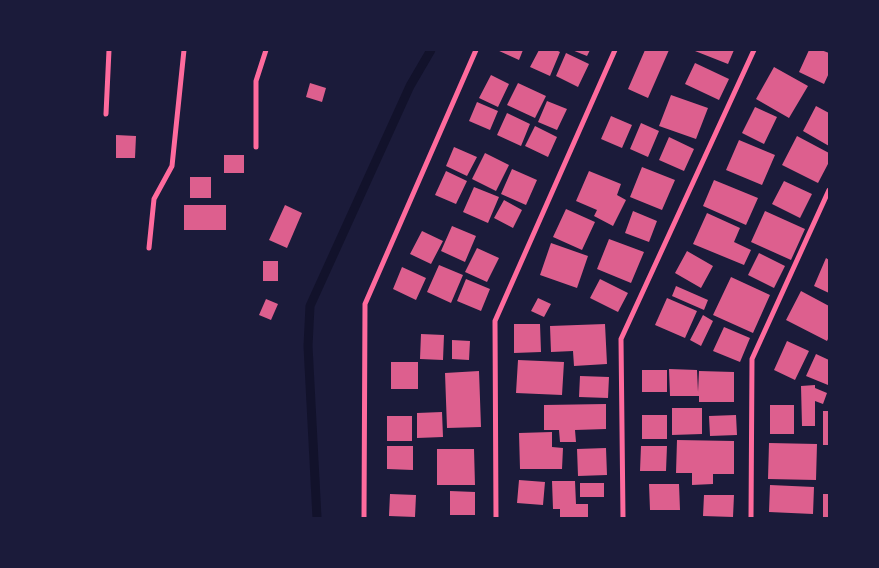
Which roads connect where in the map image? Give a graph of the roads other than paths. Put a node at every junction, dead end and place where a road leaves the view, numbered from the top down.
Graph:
1 (109, 50) edge
2 (184, 50) edge
3 (266, 50) edge
4 (476, 50) edge
5 (614, 50) edge
6 (754, 50) edge
7 (106, 114) dead end
8 (256, 146) dead end
9 (829, 190) edge
10 (149, 248) dead end
11 (364, 518) edge
12 (496, 518) edge
13 (623, 518) edge
14 (751, 518) edge

1 - 7 street
2 - 10 street
3 - 8 street
4 - 11 street
5 - 12 street
6 - 13 street
9 - 14 street

